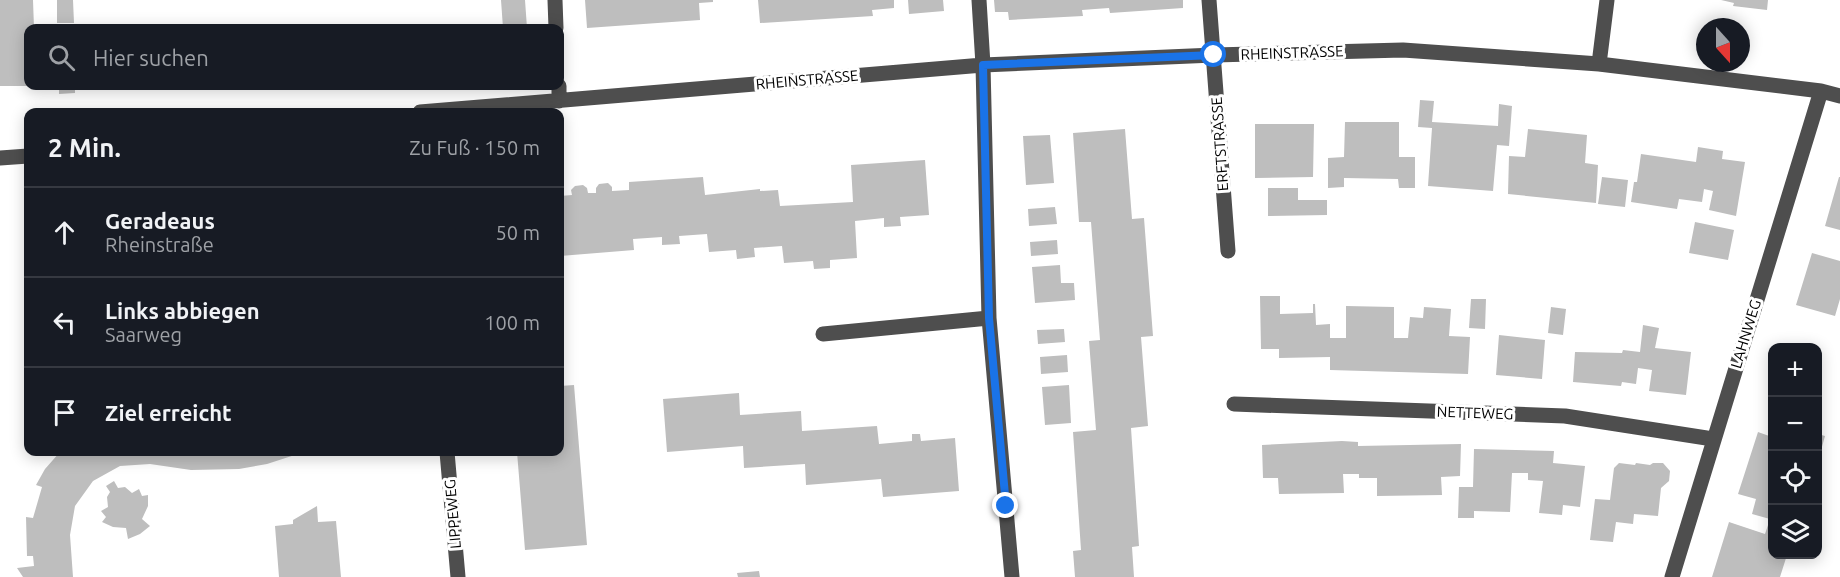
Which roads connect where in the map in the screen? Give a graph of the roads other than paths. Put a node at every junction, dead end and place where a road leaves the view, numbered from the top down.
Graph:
1 (555, 0) edge
2 (979, 0) edge
3 (1209, 0) edge
4 (1607, 0) edge
5 (556, 24) edge
6 (1214, 55) junction
7 (1599, 64) junction
8 (983, 65) junction
9 (1821, 91) junction
10 (559, 93) edge
11 (1840, 96) edge
12 (449, 108) edge
13 (24, 156) edge
14 (0, 158) edge
15 (1228, 251) dead end
16 (989, 318) junction
17 (822, 334) dead end
18 (1234, 404) dead end
19 (1713, 439) junction
20 (447, 456) edge
21 (458, 577) edge
22 (1012, 577) edge
23 (1672, 577) edge

1 - 5 street
2 - 8 street
3 - 6 street, ERFTSTRASSE
4 - 7 street
6 - 7 street, RHEINSTRASSE
6 - 8 street, RHEINSTRASSE
6 - 15 street, ERFTSTRASSE
7 - 9 street, RHEINSTRASSE
8 - 10 street, RHEINSTRASSE
8 - 16 street
9 - 11 street, RHEINSTRASSE
9 - 19 street, LAHNWEG
10 - 12 street, RHEINSTRASSE
13 - 14 street
16 - 17 street
16 - 22 street
18 - 19 street, NETTEWEG
19 - 23 street, LAHNWEG
20 - 21 street, LIPPEWEG

